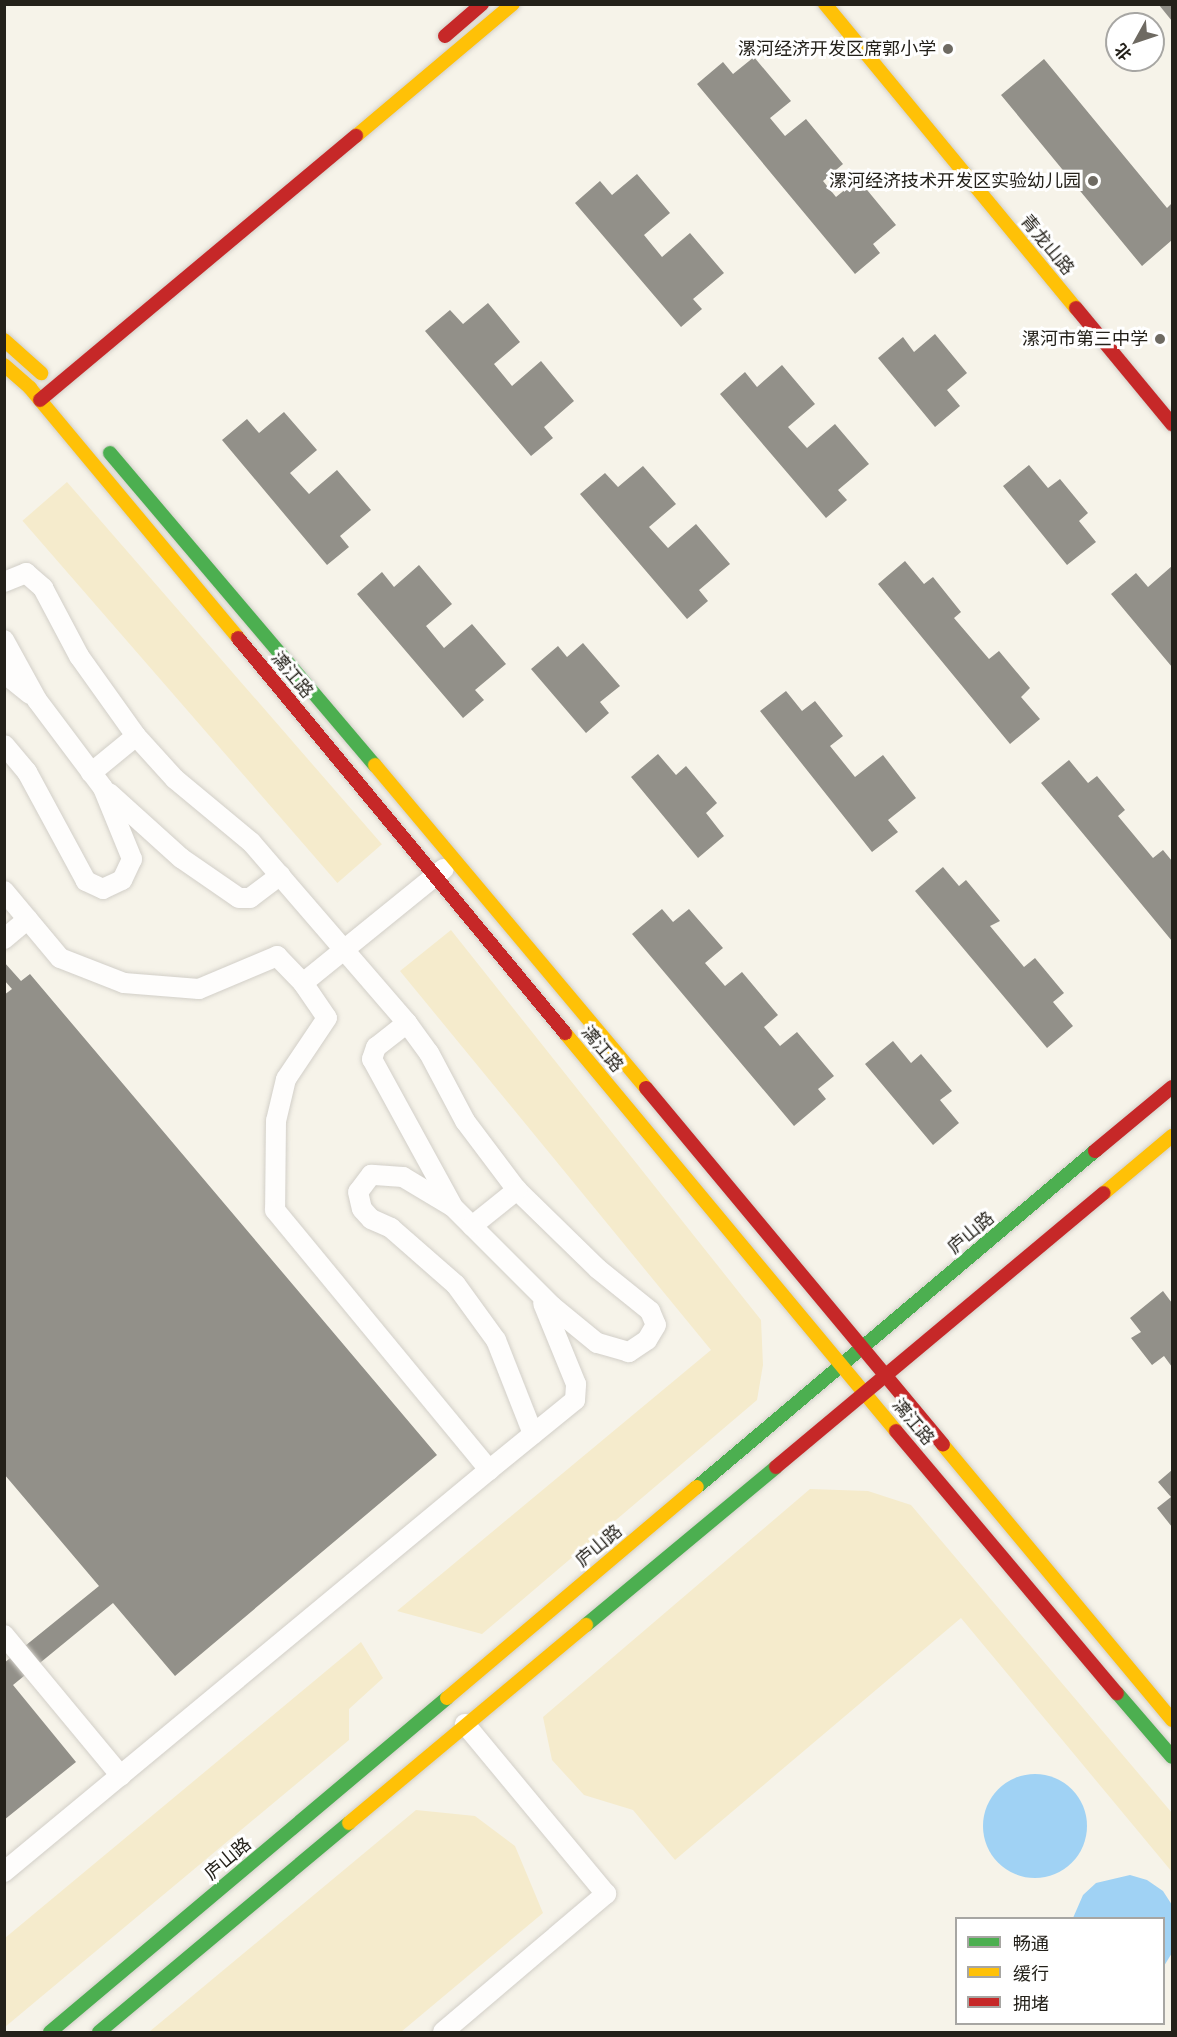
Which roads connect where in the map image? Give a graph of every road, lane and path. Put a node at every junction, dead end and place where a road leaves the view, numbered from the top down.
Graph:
1 (482, 4) edge
2 (513, 4) edge
3 (825, 4) edge
4 (436, 43) dead end
5 (4, 340) edge
6 (4, 365) edge
7 (49, 372) junction
8 (30, 388) junction
9 (59, 393) junction
10 (40, 400) junction
11 (1173, 424) edge
12 (101, 443) dead end
13 (4, 582) edge
14 (5, 643) edge
15 (4, 673) edge
16 (37, 700) junction
17 (136, 736) junction
18 (4, 745) edge
19 (92, 773) junction
20 (104, 788) junction
21 (152, 833) junction
22 (129, 852) junction
23 (455, 859) junction
24 (280, 875) junction
25 (435, 876) junction
26 (4, 891) edge
27 (28, 919) junction
28 (4, 939) edge
29 (344, 950) junction
30 (303, 983) junction
31 (407, 1023) junction
32 (1173, 1087) edge
33 (1173, 1136) edge
34 (425, 1160) junction
35 (403, 1177) junction
36 (517, 1190) junction
37 (453, 1207) junction
38 (472, 1226) junction
39 (538, 1292) junction
40 (580, 1330) junction
41 (562, 1345) junction
42 (862, 1349) junction
43 (842, 1365) junction
44 (883, 1376) junction
45 (863, 1392) junction
46 (533, 1434) junction
47 (489, 1470) junction
48 (4, 1635) edge
49 (455, 1712) junction
50 (1173, 1720) edge
51 (1173, 1756) edge
52 (121, 1776) junction
53 (4, 1872) edge
54 (50, 2032) edge
55 (99, 2032) edge
56 (443, 2032) edge

1 - 4 street
2 - 9 street
3 - 11 street, 青龙山路
5 - 7 street
6 - 8 street, 漓江路
7 - 8 street
7 - 9 street
8 - 10 street, 漓江路
9 - 10 street
10 - 25 street, 漓江路
12 - 23 street, 漓江路
13 - 17 street
14 - 16 street
15 - 16 street
16 - 19 street
17 - 19 street
17 - 24 street
18 - 22 street
19 - 20 street
20 - 21 street
20 - 22 street
21 - 22 street
21 - 24 street
23 - 25 street
23 - 42 street, 漓江路
24 - 29 street
25 - 29 street
25 - 43 street, 漓江路
26 - 27 street
27 - 28 street
27 - 30 street
29 - 30 street
29 - 31 street
30 - 47 street
31 - 34 street
31 - 36 street
32 - 42 street, 庐山路
33 - 44 street, 庐山路
34 - 35 street
34 - 37 street
35 - 37 street
35 - 46 street
36 - 38 street
36 - 40 street
37 - 38 street
38 - 39 street
39 - 40 street
39 - 41 street
40 - 41 street
41 - 46 street
42 - 43 street, 庐山路
42 - 44 street, 漓江路
43 - 45 street, 漓江路
43 - 49 street, 庐山路
44 - 45 street, 庐山路
44 - 50 street, 漓江路
45 - 49 street, 庐山路
45 - 51 street, 漓江路
46 - 47 street
47 - 52 street
48 - 52 street
49 - 54 street, 庐山路
49 - 55 street, 庐山路
49 - 56 street
52 - 53 street

